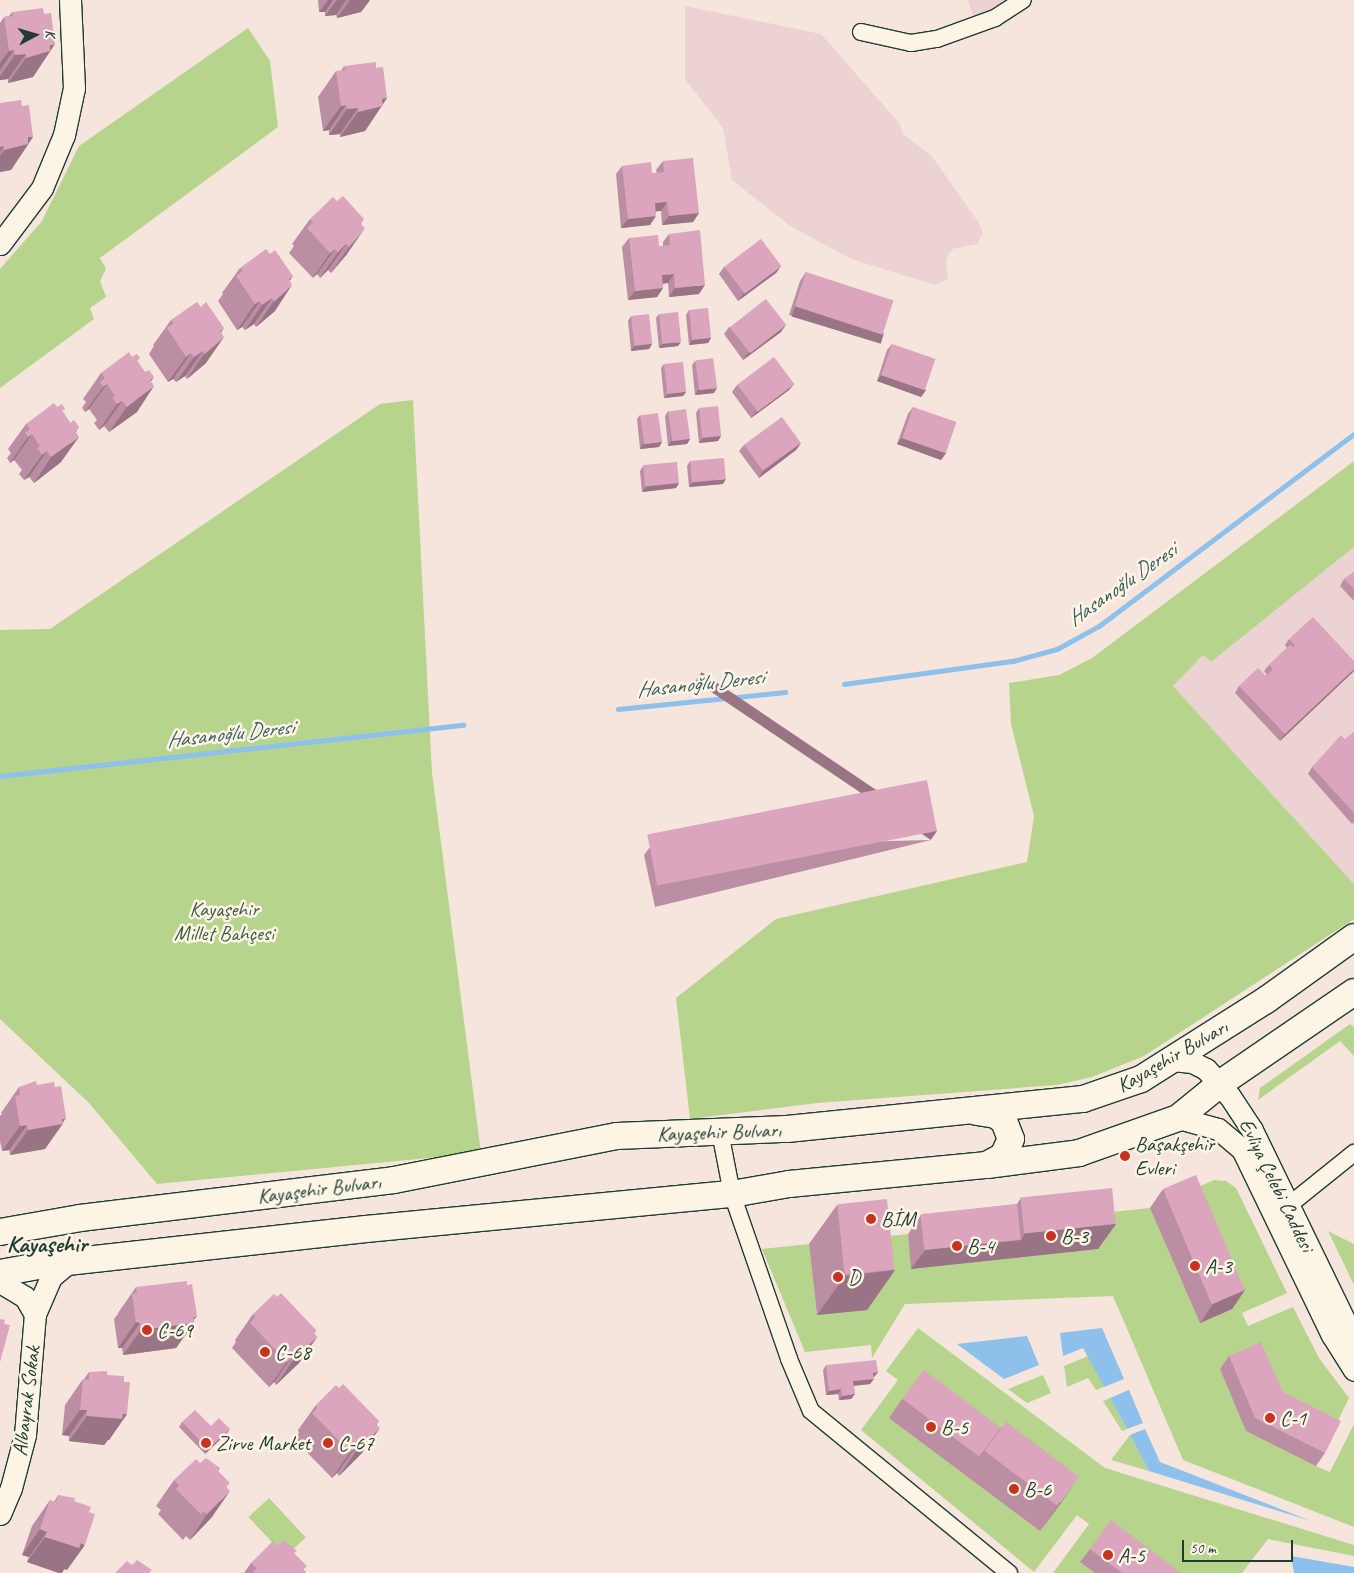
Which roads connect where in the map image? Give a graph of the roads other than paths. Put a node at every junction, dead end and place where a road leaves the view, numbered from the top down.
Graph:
1 (70, 0) edge
2 (1023, 0) edge
3 (861, 32) dead end
4 (0, 244) edge
5 (1354, 937) edge
6 (1350, 1001) edge
7 (1172, 1060) junction
8 (1220, 1083) junction
9 (959, 1110) junction
10 (1178, 1118) junction
11 (720, 1132) junction
12 (1354, 1153) edge
13 (987, 1165) junction
14 (732, 1194) junction
15 (1288, 1206) junction
16 (80, 1218) junction
17 (0, 1232) edge
18 (77, 1261) junction
19 (0, 1273) edge
20 (0, 1282) edge
21 (35, 1314) junction
22 (1354, 1340) edge
23 (1354, 1370) edge
24 (0, 1514) edge
25 (1009, 1573) edge

1 - 4 street
2 - 3 street
5 - 7 main road, Kayaşehir Bulvarı
6 - 8 main road, Kayaşehir Bulvarı
7 - 8 street, Evliya Çelebi Caddesi
7 - 9 main road, Kayaşehir Bulvarı
8 - 10 main road, Kayaşehir Bulvarı
8 - 15 street, Evliya Çelebi Caddesi
9 - 11 main road, Kayaşehir Bulvarı
9 - 13 main road
10 - 13 main road, Kayaşehir Bulvarı
10 - 23 street, Evliya Çelebi Caddesi
11 - 14 street
11 - 16 main road, Kayaşehir Bulvarı
12 - 15 street
13 - 14 main road, Kayaşehir Bulvarı
14 - 18 main road, Kayaşehir Bulvarı
14 - 25 street
15 - 22 street, Evliya Çelebi Caddesi
16 - 17 main road, Kayaşehir Bulvarı
16 - 18 main road
18 - 19 main road, Kayaşehir Bulvarı
18 - 21 street, Albayrak Sokak
20 - 21 street
21 - 24 street, Albayrak Sokak

